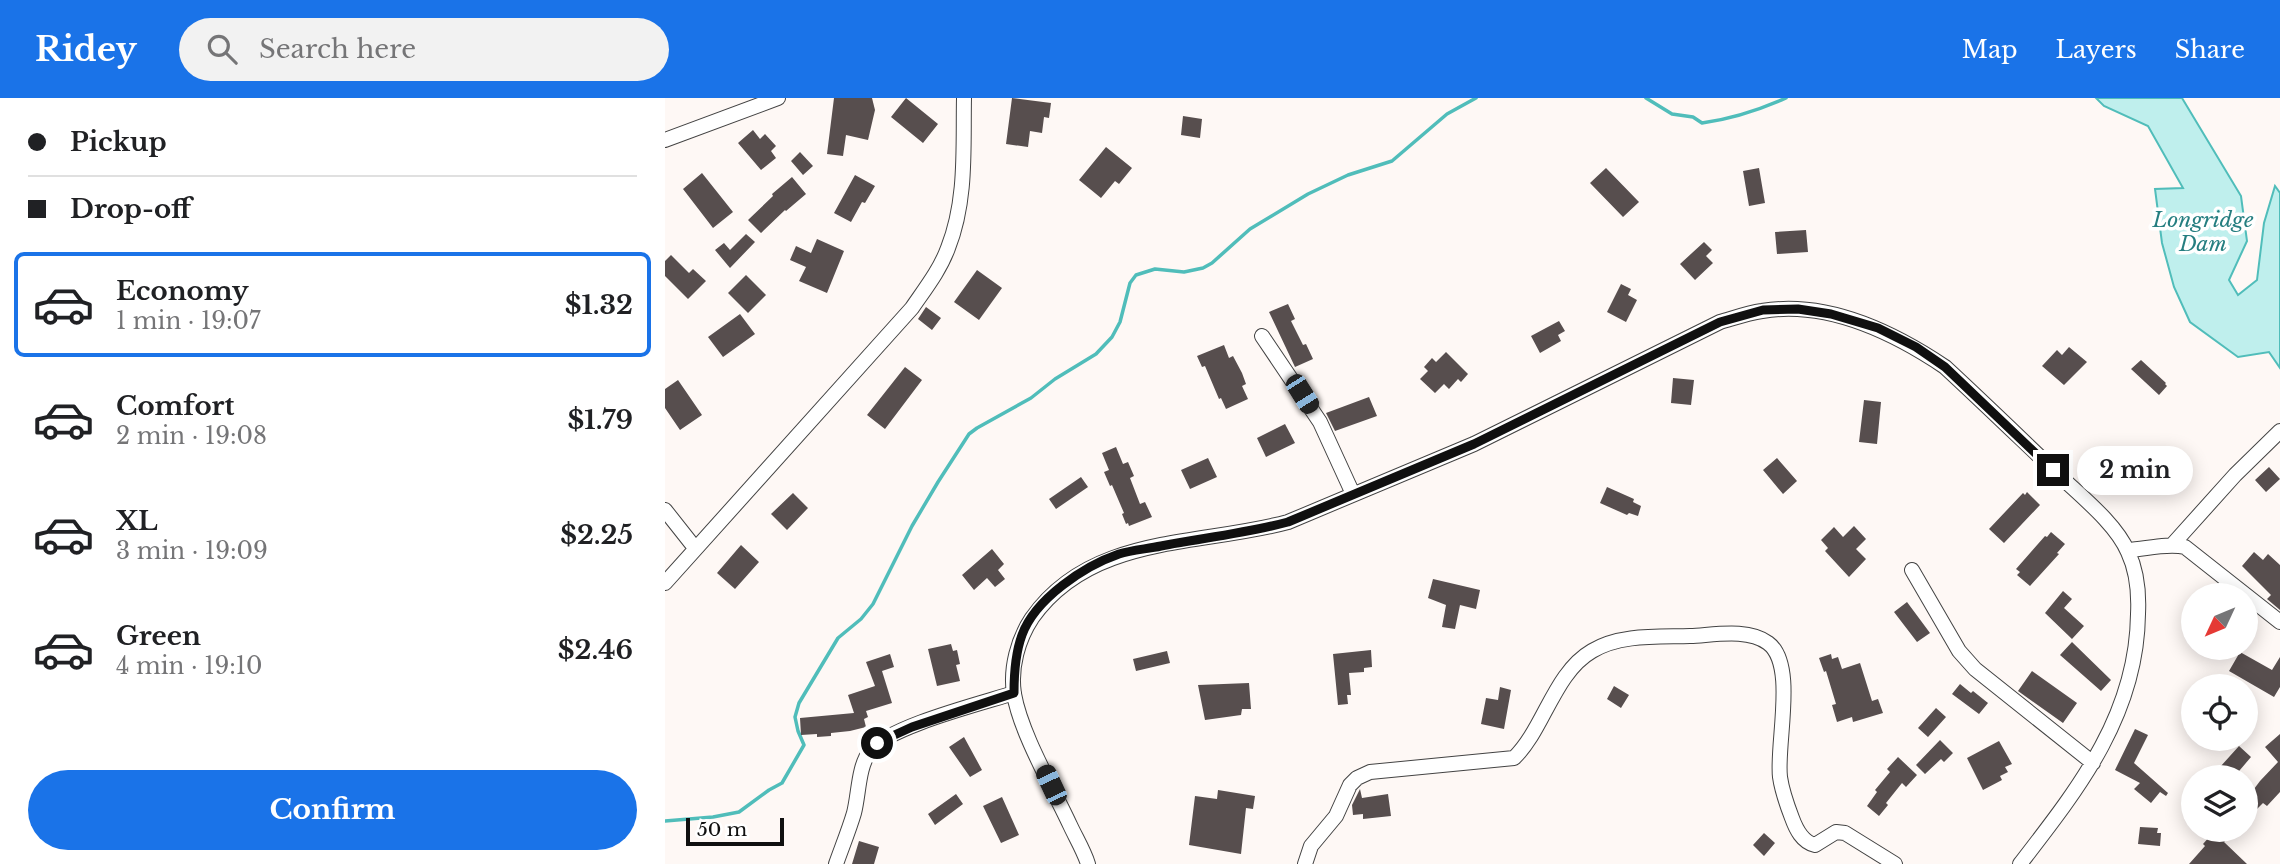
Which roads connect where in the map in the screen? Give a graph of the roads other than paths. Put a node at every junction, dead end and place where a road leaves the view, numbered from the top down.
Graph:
1 (778, 98) edge
2 (964, 98) edge
3 (665, 140) edge
4 (1262, 336) dead end
5 (2280, 432) edge
6 (1353, 494) junction
7 (665, 510) edge
8 (2173, 544) junction
9 (695, 548) junction
10 (2128, 550) junction
11 (1912, 570) dead end
12 (665, 583) edge
13 (2280, 622) edge
14 (1014, 693) junction
15 (2093, 763) junction
16 (837, 864) edge
17 (1088, 864) edge
18 (1305, 864) edge
19 (1895, 864) edge
20 (2020, 864) edge

1 - 3 street
2 - 9 street
4 - 6 street
5 - 8 street
6 - 10 street
6 - 14 street
7 - 9 street
8 - 10 street
8 - 13 street
9 - 12 street
10 - 15 street
11 - 15 street
14 - 16 street
14 - 17 street
15 - 20 street
18 - 19 street

